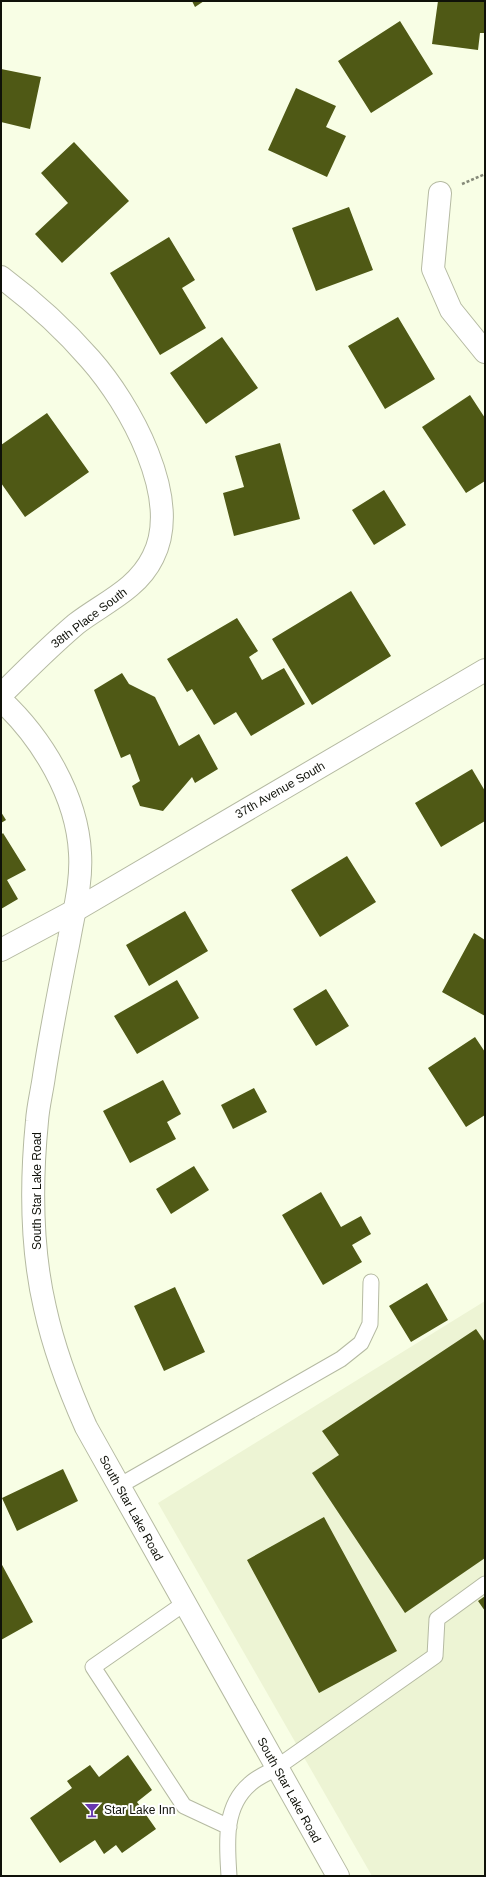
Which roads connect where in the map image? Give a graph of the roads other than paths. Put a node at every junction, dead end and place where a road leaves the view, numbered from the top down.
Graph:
1 (440, 193) dead end
2 (1, 277) edge
3 (485, 352) edge
4 (485, 670) edge
5 (1, 694) edge
6 (1, 700) edge
7 (74, 911) junction
8 (1, 950) edge
9 (370, 1282) dead end
10 (119, 1486) junction
11 (485, 1584) edge
12 (185, 1603) junction
13 (276, 1768) junction
14 (229, 1827) junction
15 (229, 1876) edge
16 (338, 1876) edge

1 - 3 street
2 - 5 street, 38th Place South
4 - 7 street, 37th Avenue South
6 - 7 street, South Star Lake Road
7 - 8 street, 37th Avenue South
7 - 10 street, South Star Lake Road
9 - 10 lane
10 - 12 street, South Star Lake Road
11 - 13 lane
12 - 13 street, South Star Lake Road
12 - 14 lane
13 - 14 lane
13 - 16 street, South Star Lake Road
14 - 15 lane

